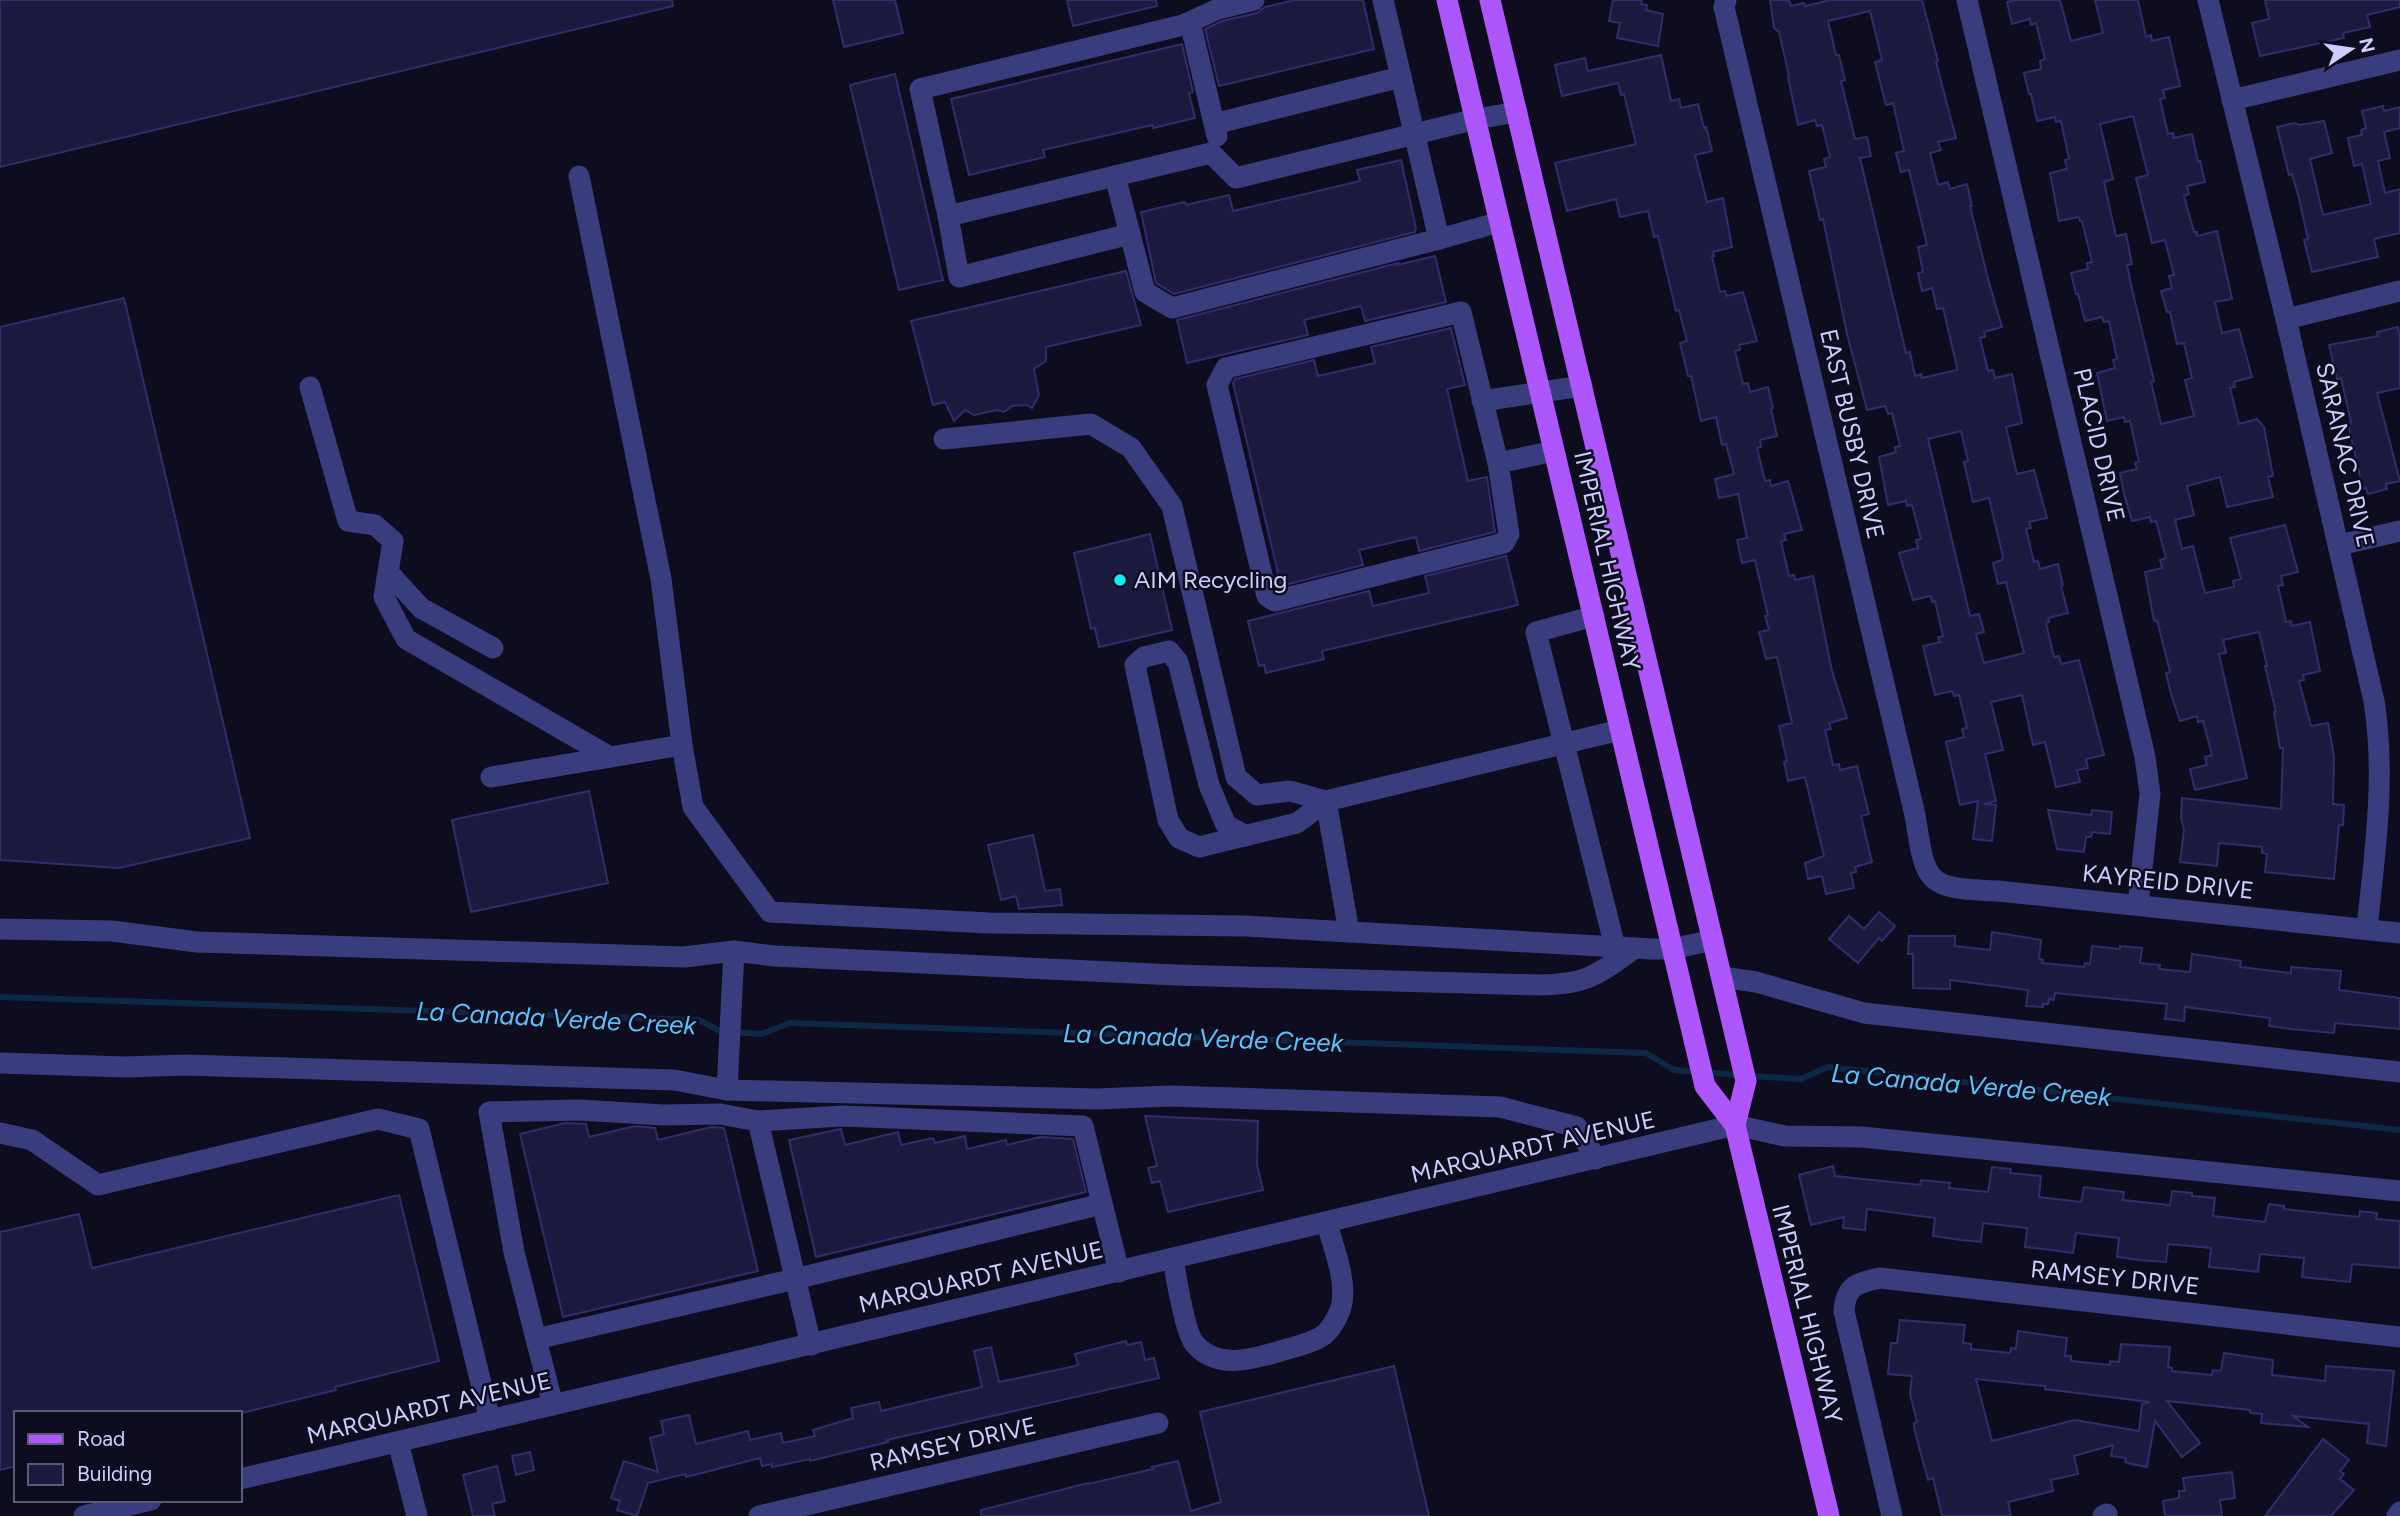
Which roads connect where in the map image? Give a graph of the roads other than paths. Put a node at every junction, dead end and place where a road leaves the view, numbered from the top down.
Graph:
1 (1254, 0) edge
2 (1383, 0) edge
3 (1447, 0) edge
4 (1490, 0) edge
5 (1726, 0) edge
6 (1967, 0) edge
7 (2208, 0) edge
8 (1190, 22) junction
9 (2400, 60) edge
10 (1401, 77) junction
11 (2232, 100) junction
12 (1517, 112) junction
13 (1476, 119) junction
14 (1214, 124) junction
15 (1414, 134) junction
16 (1224, 167) junction
17 (579, 176) dead end
18 (1115, 176) junction
19 (948, 216) junction
20 (1500, 222) junction
21 (1130, 234) junction
22 (1438, 239) junction
23 (2400, 291) edge
24 (2286, 319) junction
25 (1582, 386) junction
26 (310, 387) dead end
27 (1541, 393) junction
28 (1482, 401) junction
29 (944, 439) dead end
30 (1554, 451) junction
31 (1498, 463) junction
32 (2400, 531) edge
33 (2339, 545) junction
34 (388, 572) junction
35 (1594, 616) junction
36 (493, 648) dead end
37 (1220, 708) junction
38 (1191, 714) junction
39 (1620, 730) junction
40 (1565, 742) junction
41 (682, 745) junction
42 (610, 757) junction
43 (491, 777) dead end
44 (1326, 801) junction
45 (1246, 835) junction
46 (1933, 879) joint
47 (2138, 905) junction
48 (2367, 928) junction
49 (0, 929) edge
50 (1349, 932) junction
51 (2400, 933) edge
52 (1713, 940) junction
53 (1625, 947) junction
54 (1672, 949) junction
55 (734, 951) junction
56 (1722, 977) junction
57 (0, 1063) edge
58 (2400, 1072) edge
59 (727, 1090) junction
60 (1733, 1118) junction
61 (758, 1121) junction
62 (0, 1133) edge
63 (1596, 1159) junction
64 (2400, 1191) edge
65 (1102, 1204) junction
66 (1327, 1223) junction
67 (1172, 1259) junction
68 (1119, 1272) junction
69 (795, 1279) junction
70 (1844, 1311) joint
71 (2400, 1337) edge
72 (536, 1339) junction
73 (811, 1345) junction
74 (553, 1405) junction
75 (490, 1420) junction
76 (1158, 1423) dead end
77 (398, 1442) junction
78 (242, 1479) edge
79 (143, 1502) edge
80 (84, 1516) edge
81 (417, 1516) edge
82 (759, 1516) edge
83 (1829, 1516) edge
84 (1892, 1516) edge

1 - 8 street
2 - 10 street
3 - 13 main road, IMPERIAL HIGHWAY
4 - 12 main road, IMPERIAL HIGHWAY
5 - 46 street, EAST BUSBY DRIVE
6 - 47 street, PLACID DRIVE
7 - 11 street, SARANAC DRIVE
8 - 14 street
8 - 19 street
9 - 11 street
10 - 14 street
10 - 15 street
11 - 24 street, SARANAC DRIVE
12 - 13 street
12 - 25 main road, IMPERIAL HIGHWAY
13 - 15 street
13 - 20 main road, IMPERIAL HIGHWAY
14 - 16 street
15 - 16 street
15 - 22 street
16 - 18 street
17 - 41 street
18 - 19 street
18 - 21 street
19 - 21 street
20 - 22 street
20 - 27 main road, IMPERIAL HIGHWAY
21 - 22 street
23 - 24 street
24 - 33 street, SARANAC DRIVE
25 - 27 street
25 - 52 main road, IMPERIAL HIGHWAY
26 - 34 street
27 - 28 street
27 - 30 main road, IMPERIAL HIGHWAY
28 - 31 street
28 - 31 street
29 - 37 street
30 - 31 street
30 - 35 main road, IMPERIAL HIGHWAY
32 - 33 street
33 - 48 street, SARANAC DRIVE
34 - 36 street
34 - 42 street
35 - 39 main road, IMPERIAL HIGHWAY
35 - 40 street
37 - 38 street
37 - 44 street
38 - 45 street
38 - 45 street
39 - 40 street
39 - 54 main road, IMPERIAL HIGHWAY
40 - 44 street
40 - 53 street
41 - 42 street
41 - 50 street
42 - 43 street
44 - 45 street
44 - 50 street
46 - 47 street, KAYREID DRIVE
47 - 48 street, KAYREID DRIVE
48 - 51 street, KAYREID DRIVE
49 - 55 street
50 - 53 street
52 - 54 street
52 - 56 main road, IMPERIAL HIGHWAY
53 - 54 street
53 - 55 street
54 - 60 main road, IMPERIAL HIGHWAY
55 - 59 street
56 - 58 street
56 - 60 main road, IMPERIAL HIGHWAY
57 - 59 street
59 - 63 street
60 - 63 street, MARQUARDT AVENUE
60 - 64 street
60 - 83 main road, IMPERIAL HIGHWAY
61 - 65 street
61 - 69 street
61 - 72 street
62 - 75 street
63 - 66 street, MARQUARDT AVENUE
65 - 68 street
65 - 69 street
66 - 67 street, MARQUARDT AVENUE
66 - 67 street
67 - 68 street, MARQUARDT AVENUE
68 - 73 street, MARQUARDT AVENUE
69 - 72 street
69 - 73 street
70 - 71 street, RAMSEY DRIVE
70 - 84 street, IMPERIAL HIGHWAY
72 - 74 street
73 - 74 street, MARQUARDT AVENUE
74 - 75 street, MARQUARDT AVENUE
75 - 77 street, MARQUARDT AVENUE
76 - 82 street, RAMSEY DRIVE
77 - 78 street, MARQUARDT AVENUE
77 - 81 street
79 - 80 street

